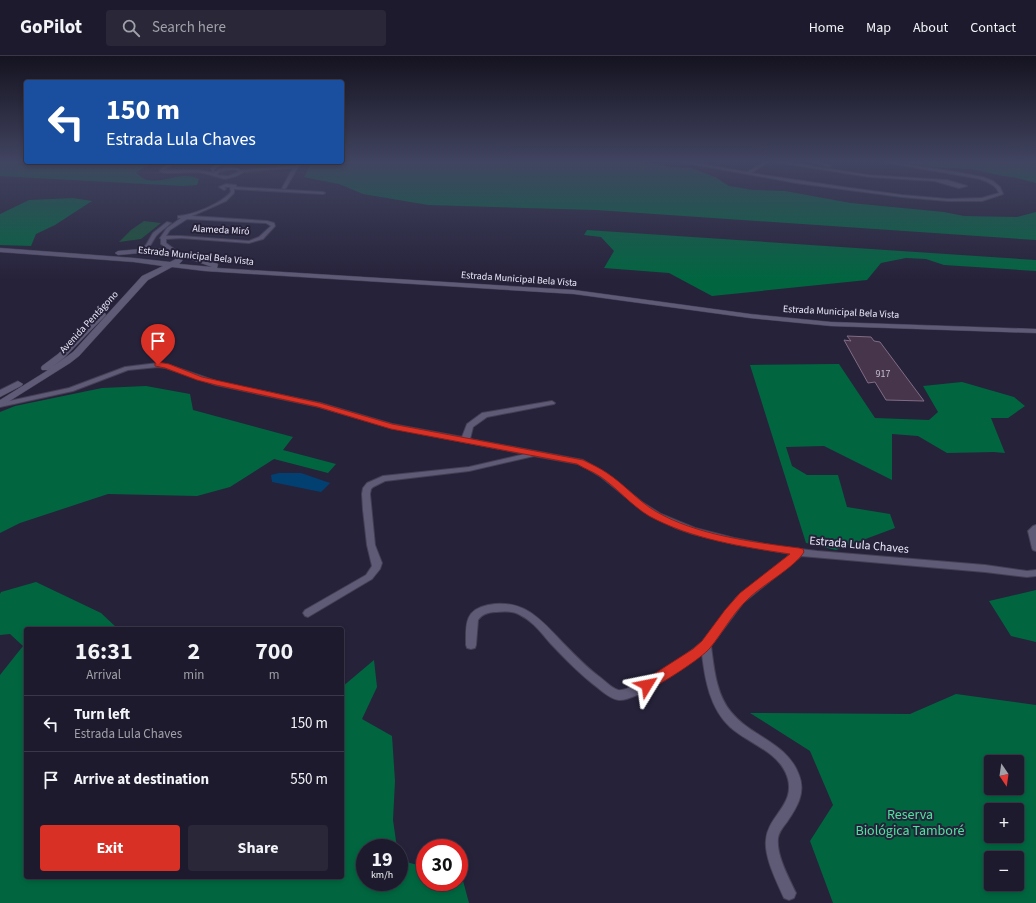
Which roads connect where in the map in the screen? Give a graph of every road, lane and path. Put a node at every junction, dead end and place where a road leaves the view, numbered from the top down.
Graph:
1 (214, 202) edge
2 (222, 202) edge
3 (180, 217) junction
4 (188, 217) junction
5 (162, 238) junction
6 (0, 250) edge
7 (140, 251) junction
8 (175, 252) junction
9 (90, 256) junction
10 (134, 260) junction
11 (146, 261) junction
12 (171, 265) junction
13 (239, 271) junction
14 (1036, 331) edge
15 (18, 392) junction
16 (0, 394) edge
17 (22, 400) junction
18 (552, 403) dead end
19 (0, 405) edge
20 (466, 441) junction
21 (534, 454) junction
22 (1036, 528) edge
23 (1036, 548) edge
24 (799, 552) junction
25 (1036, 573) edge
26 (308, 613) dead end
27 (471, 645) dead end
28 (706, 645) junction
29 (789, 893) dead end

1 - 3 street
2 - 4 street
3 - 4 street
3 - 7 street
4 - 5 street
4 - 5 street, Alameda Miró
5 - 8 street
6 - 9 main road, Estrada Municipal Bela Vista
7 - 8 main road
7 - 9 main road
7 - 10 main road
8 - 12 main road
8 - 13 main road
9 - 10 main road, Estrada Municipal Bela Vista
10 - 11 main road, Estrada Municipal Bela Vista
11 - 12 main road, Estrada Municipal Bela Vista
11 - 16 main road, Avenida Pentágono
12 - 13 main road, Estrada Municipal Bela Vista
12 - 15 main road, Avenida Pentágono
13 - 14 main road, Estrada Municipal Bela Vista
15 - 17 street
15 - 19 main road, Avenida Pentágono
17 - 19 street, Estrada Lula Chaves
17 - 20 street, Estrada Lula Chaves
18 - 20 street
20 - 21 street, Estrada Lula Chaves
21 - 24 street, Estrada Lula Chaves
21 - 26 street
22 - 23 street
24 - 25 street, Estrada Lula Chaves
24 - 28 street
27 - 28 street
28 - 29 street

